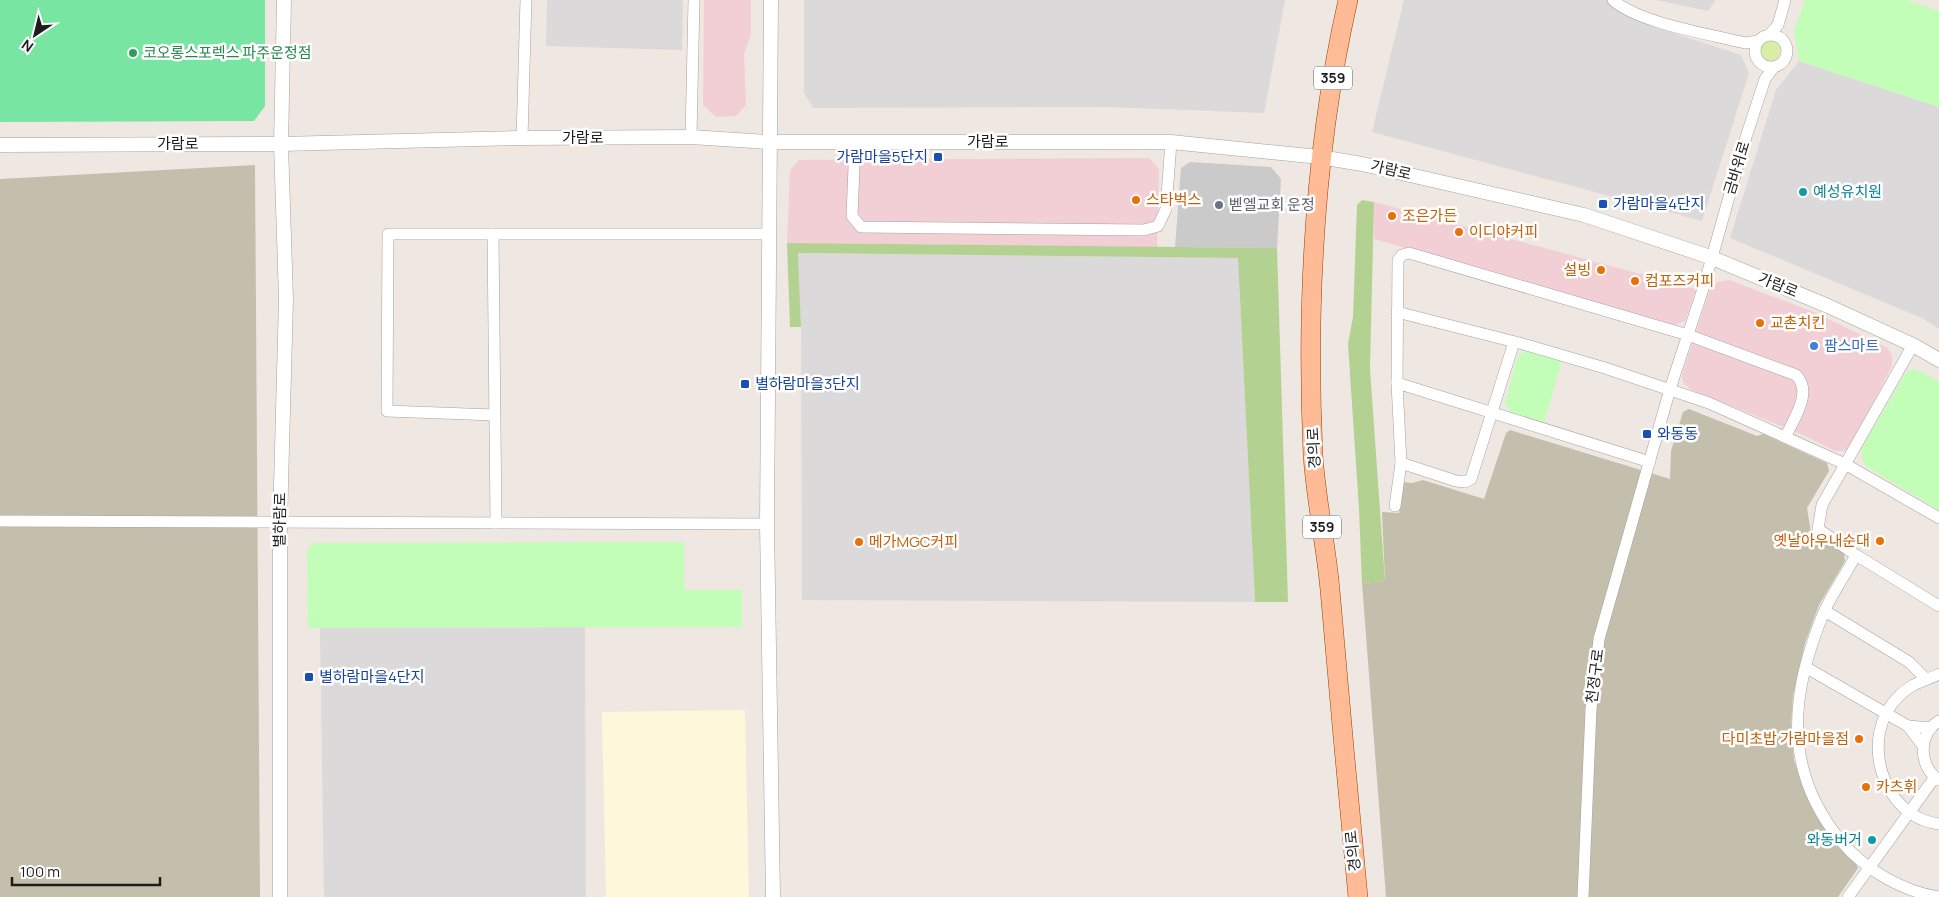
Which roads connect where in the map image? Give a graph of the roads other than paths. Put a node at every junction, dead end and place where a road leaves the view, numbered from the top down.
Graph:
1 (284, 0) edge
2 (526, 0) edge
3 (694, 0) edge
4 (770, 0) edge
5 (1348, 0) edge
6 (1613, 0) edge
7 (1785, 0) edge
8 (1778, 25) junction
9 (1769, 35) junction
10 (1781, 39) junction
11 (1756, 46) junction
12 (1762, 64) junction
13 (1774, 67) junction
14 (1765, 79) junction
15 (691, 137) junction
16 (522, 138) junction
17 (770, 142) junction
18 (855, 142) junction
19 (1172, 142) junction
20 (281, 144) junction
21 (0, 145) edge
22 (1320, 157) junction
23 (493, 234) junction
24 (769, 234) junction
25 (1710, 257) junction
26 (1397, 312) junction
27 (1688, 335) junction
28 (1514, 342) junction
29 (1913, 345) junction
30 (1939, 360) edge
31 (1397, 383) junction
32 (1670, 389) junction
33 (1493, 413) junction
34 (494, 415) junction
35 (1786, 436) junction
36 (1650, 462) junction
37 (1402, 463) junction
38 (1845, 464) junction
39 (1395, 506) dead end
40 (1939, 518) edge
41 (0, 521) edge
42 (280, 523) junction
43 (496, 523) junction
44 (767, 524) junction
45 (1856, 556) junction
46 (1939, 606) edge
47 (1825, 610) junction
48 (1807, 668) junction
49 (1939, 674) edge
50 (1926, 679) junction
51 (1886, 715) junction
52 (1935, 724) edge
53 (1908, 726) junction
54 (1923, 746) junction
55 (1937, 779) edge
56 (1910, 813) junction
57 (1939, 824) edge
58 (1870, 867) junction
59 (280, 897) edge
60 (773, 897) edge
61 (1358, 897) edge
62 (1583, 897) edge
63 (1848, 897) edge
64 (1938, 897) edge

1 - 20 street, 별하람로
2 - 16 street
3 - 15 street
4 - 17 street
5 - 22 main road, 경의로 / 359
6 - 11 street
7 - 8 street
8 - 9 street
8 - 10 street
9 - 10 street
9 - 11 street
10 - 13 street
11 - 12 street
12 - 13 street
12 - 14 street
13 - 14 street
14 - 25 street, 금바위로
15 - 16 street, 가람로
15 - 17 street, 가람로
16 - 20 street, 가람로
17 - 18 street, 가람로
17 - 24 street
18 - 19 street, 가람로
18 - 19 street
19 - 22 street, 가람로
20 - 21 street, 가람로
20 - 42 street, 별하람로
22 - 25 street, 가람로
22 - 61 main road, 경의로 / 359
23 - 24 street
23 - 34 street
23 - 34 street
24 - 44 street
25 - 27 street, 금바위로
25 - 29 street, 가람로
26 - 27 street
26 - 28 street
26 - 31 street
27 - 32 street, 천정구로
27 - 35 street
28 - 32 street
28 - 33 street
29 - 30 street, 가람로
29 - 38 street
31 - 33 street
31 - 37 street
32 - 35 street
32 - 36 street, 천정구로
33 - 36 street
33 - 37 street
34 - 43 street
35 - 38 street
36 - 62 street, 천정구로
37 - 39 street
38 - 40 street
38 - 45 street
41 - 42 street
42 - 43 street
42 - 59 street, 별하람로
43 - 44 street
44 - 60 street
45 - 46 street
45 - 47 street
47 - 48 street
47 - 50 street
48 - 51 street
48 - 58 street
49 - 50 street
50 - 51 street
51 - 53 street
51 - 56 street
52 - 53 street
52 - 54 street
53 - 54 street
54 - 55 street
55 - 56 street
56 - 57 street
56 - 58 street
58 - 63 street
58 - 64 street

